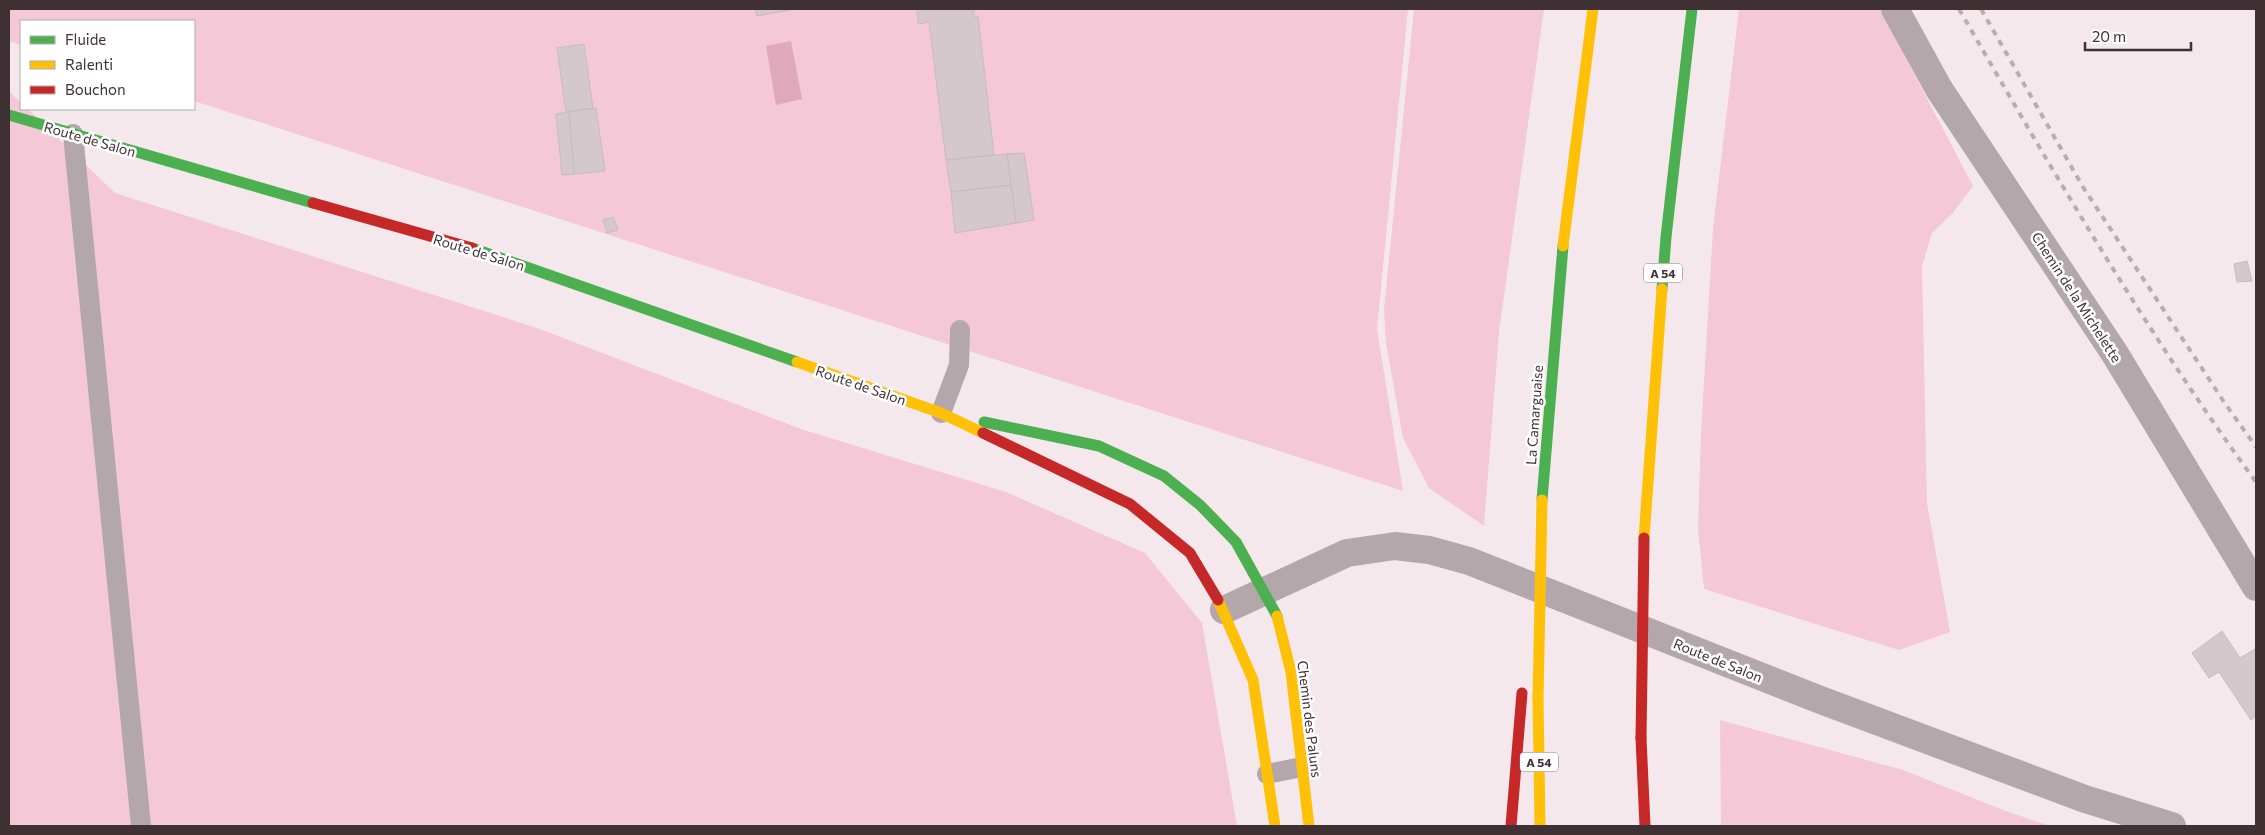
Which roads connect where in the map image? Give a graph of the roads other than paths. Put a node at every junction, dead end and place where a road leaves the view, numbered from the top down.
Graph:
1 (1593, 9) edge
2 (1692, 9) edge
3 (1895, 9) edge
4 (9, 115) edge
5 (73, 134) junction
6 (960, 330) dead end
7 (941, 413) junction
8 (1542, 500) junction
9 (2256, 587) edge
10 (1264, 590) junction
11 (1224, 610) junction
12 (1527, 644) dead end
13 (1523, 688) dead end
14 (1302, 768) junction
15 (1267, 774) junction
16 (141, 826) edge
17 (1275, 826) edge
18 (1309, 826) edge
19 (1511, 826) edge
20 (1540, 826) edge
21 (1645, 826) edge
22 (2172, 826) edge

1 - 8 main road, La Camarguaise / A 54
2 - 21 main road, A 54, bridge
3 - 9 street, Chemin de la Michelette
4 - 5 main road, Route de Salon
5 - 7 main road, Route de Salon
5 - 16 lane
6 - 7 lane
7 - 10 main road, Route de Salon
7 - 11 main road, Route de Salon
8 - 12 main road, bridge
8 - 20 main road, La Camarguaise / A 54, bridge
10 - 11 street, Route de Salon
10 - 14 main road, Chemin des Paluns
10 - 22 street, Route de Salon
11 - 15 main road
13 - 19 main road
14 - 15 lane
14 - 18 main road, Chemin des Paluns
15 - 17 main road

